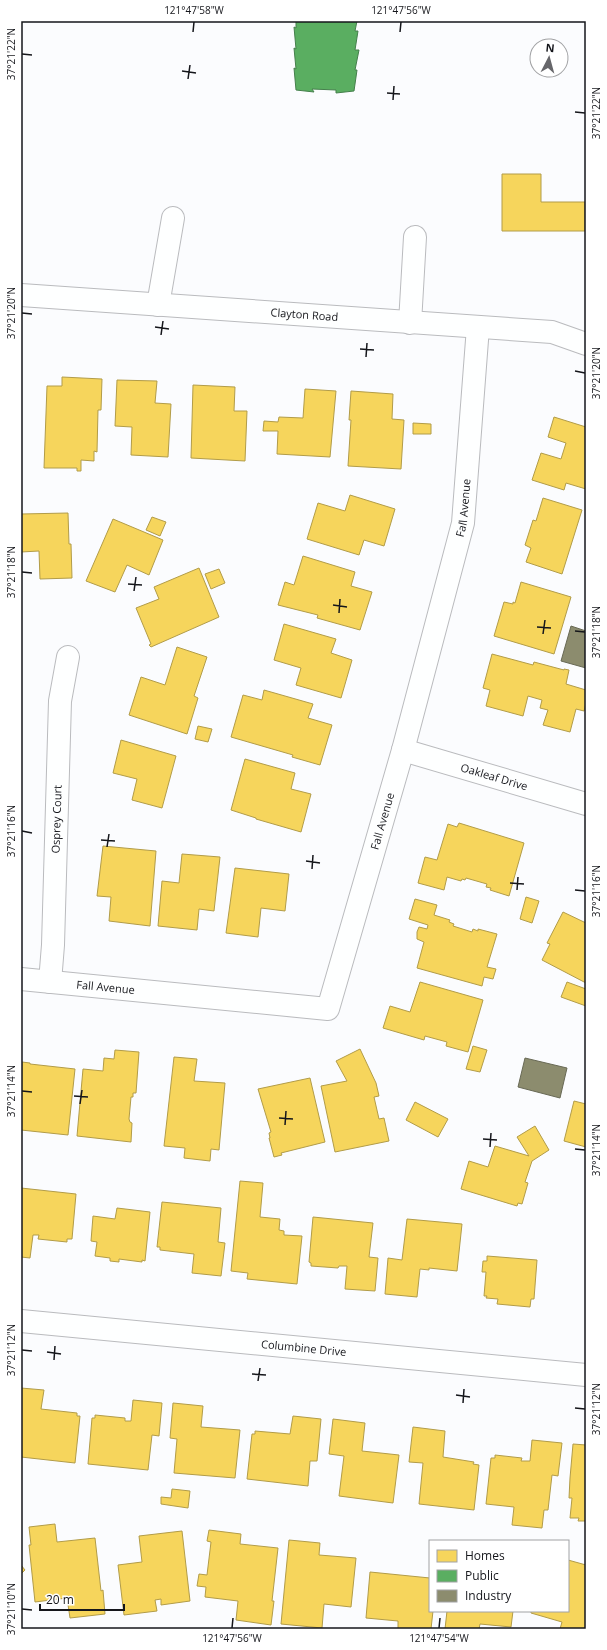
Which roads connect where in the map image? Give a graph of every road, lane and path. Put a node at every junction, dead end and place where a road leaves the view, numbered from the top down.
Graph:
1 (173, 218) dead end
2 (415, 237) dead end
3 (21, 295) edge
4 (158, 305) junction
5 (410, 323) junction
6 (478, 327) junction
7 (586, 344) edge
8 (68, 657) dead end
9 (403, 750) junction
10 (586, 804) edge
11 (21, 979) edge
12 (50, 982) junction
13 (21, 1321) edge
14 (586, 1375) edge

1 - 4 street
2 - 5 street
3 - 4 street, Clayton Road
4 - 5 street, Clayton Road
5 - 6 street, Clayton Road
6 - 7 street, Clayton Road
6 - 9 street, Fall Avenue
8 - 12 street, Osprey Court
9 - 10 street, Oakleaf Drive
9 - 12 street, Fall Avenue
11 - 12 street, Fall Avenue
13 - 14 street, Columbine Drive

